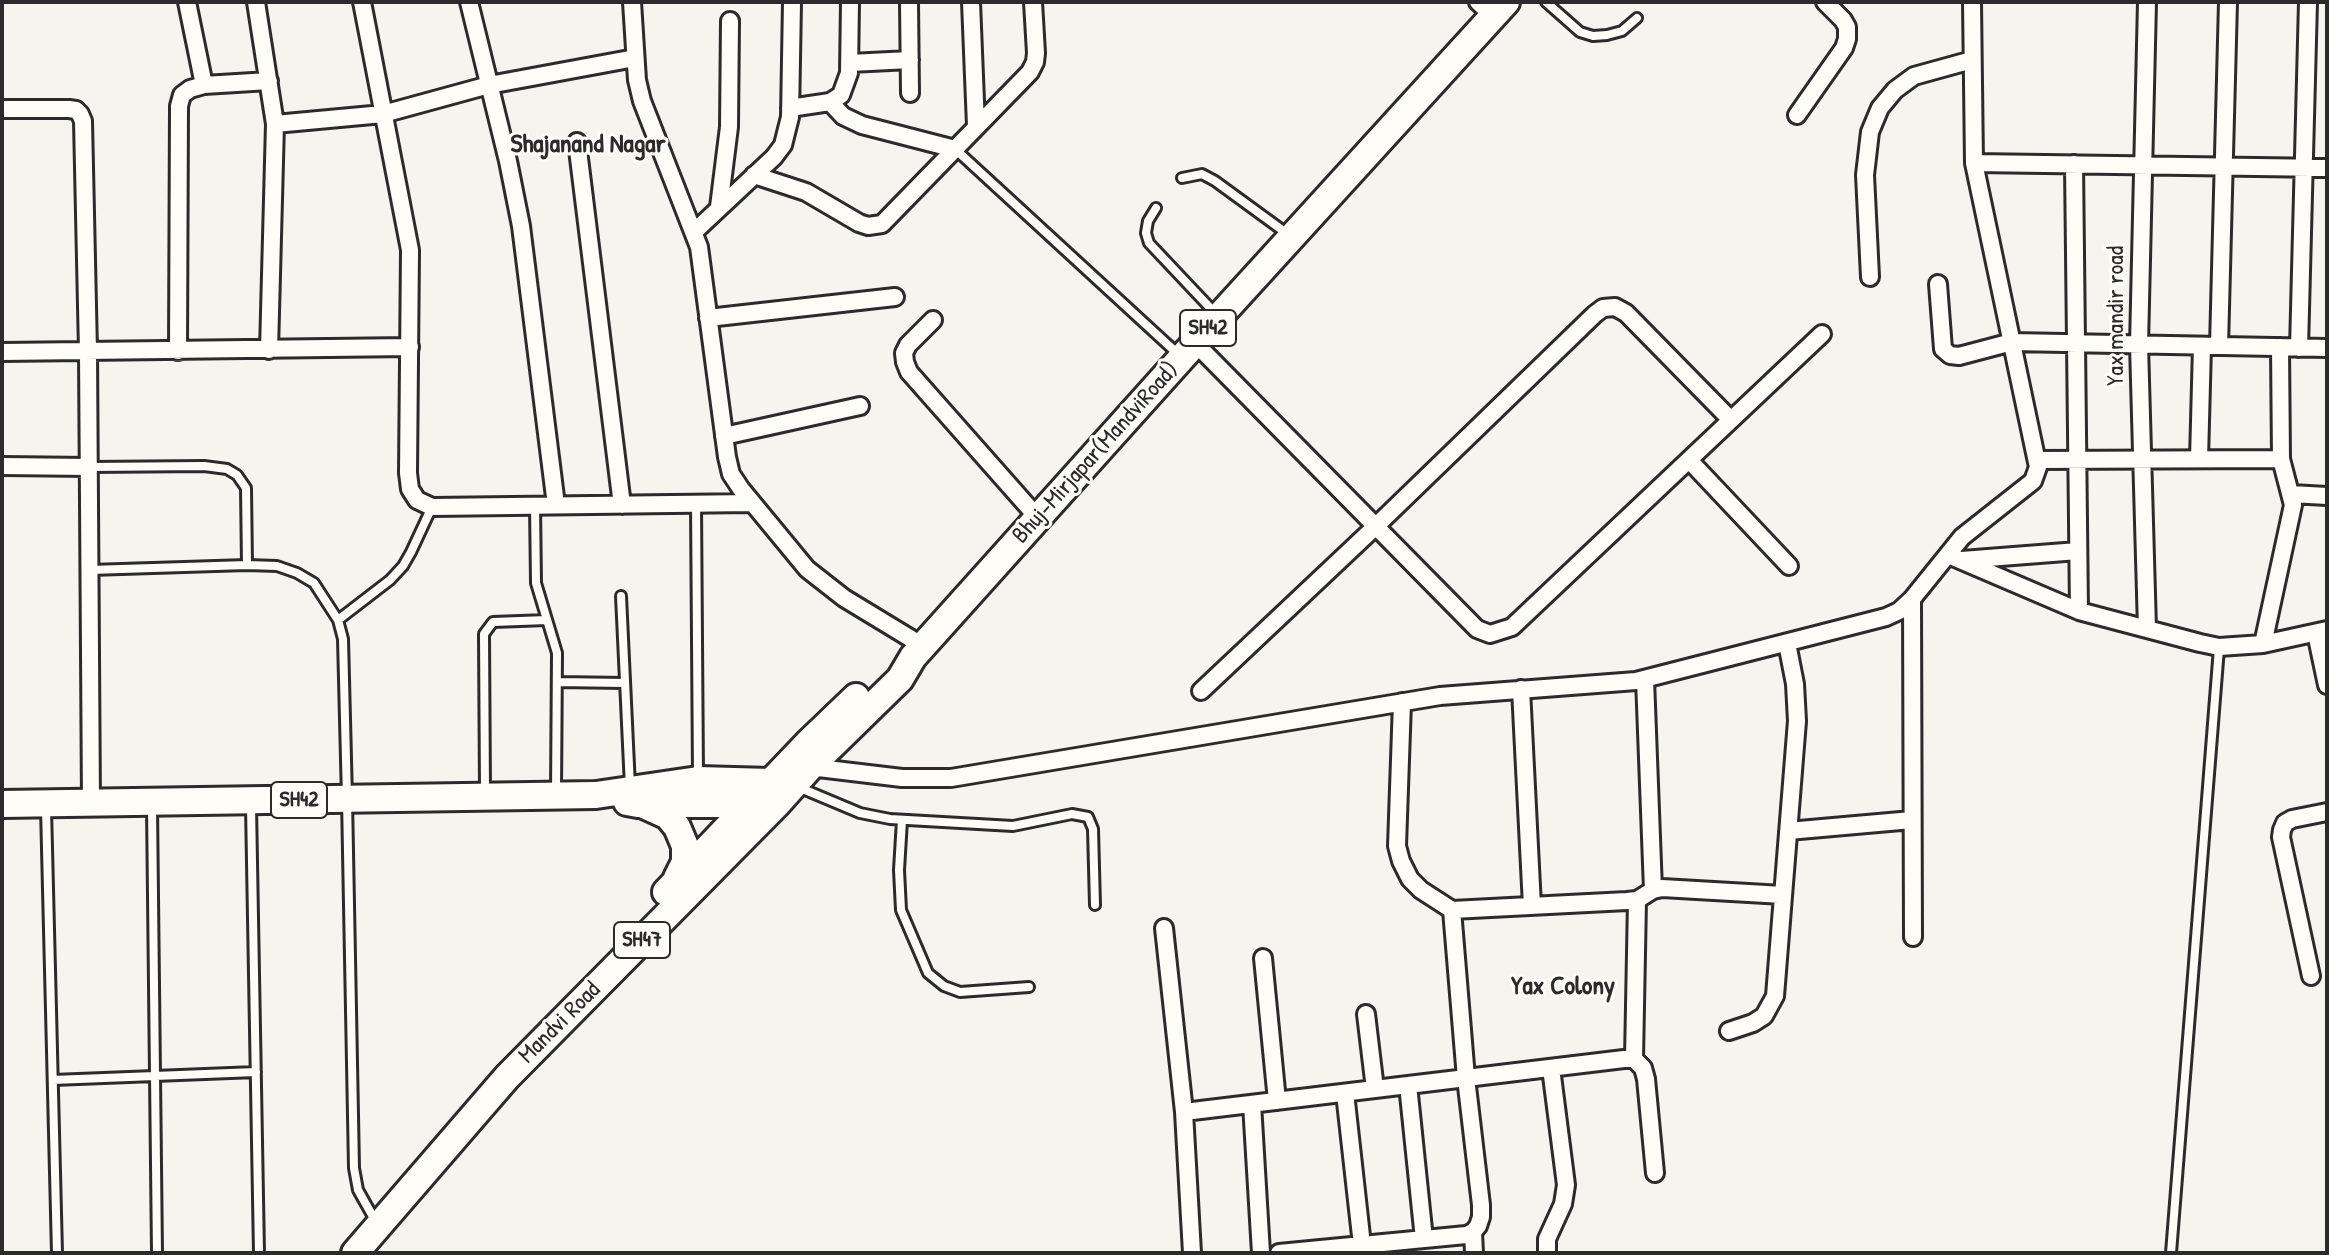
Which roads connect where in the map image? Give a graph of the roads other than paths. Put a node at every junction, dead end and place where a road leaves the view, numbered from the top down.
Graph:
1 (187, 2) edge
2 (256, 2) edge
3 (362, 2) edge
4 (469, 2) edge
5 (632, 2) edge
6 (792, 2) edge
7 (850, 2) edge
8 (909, 2) edge
9 (971, 2) edge
10 (1033, 2) edge
11 (1546, 2) edge
12 (1825, 2) edge
13 (1972, 2) edge
14 (2147, 2) edge
15 (2228, 2) edge
16 (2308, 2) edge
17 (1492, 7) edge
18 (1637, 18) dead end
19 (730, 21) dead end
20 (635, 58) junction
21 (910, 60) junction
22 (1972, 60) junction
23 (850, 63) junction
24 (269, 81) junction
25 (204, 85) junction
26 (489, 85) junction
27 (910, 93) dead end
28 (830, 102) junction
29 (790, 108) junction
30 (2, 109) edge
31 (383, 114) junction
32 (1797, 115) dead end
33 (275, 124) junction
34 (976, 126) junction
35 (577, 142) dead end
36 (955, 149) junction
37 (1974, 163) junction
38 (2074, 164) junction
39 (2142, 165) junction
40 (2223, 166) junction
41 (2304, 168) junction
42 (2327, 168) edge
43 (754, 175) junction
44 (1182, 178) dead end
45 (719, 207) junction
46 (1156, 208) dead end
47 (694, 232) junction
48 (1291, 237) junction
49 (1870, 277) dead end
50 (1938, 284) dead end
51 (895, 297) dead end
52 (1218, 317) junction
53 (708, 318) junction
54 (933, 320) dead end
55 (1822, 334) dead end
56 (2012, 342) junction
57 (2076, 344) junction
58 (2139, 345) junction
59 (2210, 346) junction
60 (410, 347) junction
61 (2280, 347) junction
62 (2299, 348) junction
63 (2327, 348) edge
64 (269, 350) junction
65 (1188, 350) junction
66 (178, 351) junction
67 (2, 352) edge
68 (88, 352) junction
69 (860, 406) dead end
70 (1731, 420) junction
71 (724, 436) junction
72 (2199, 459) junction
73 (2281, 459) junction
74 (1689, 460) junction
75 (2037, 460) junction
76 (2077, 460) junction
77 (2142, 460) junction
78 (2, 466) edge
79 (89, 467) junction
80 (2291, 494) junction
81 (2327, 496) edge
82 (752, 503) junction
83 (696, 504) junction
84 (535, 505) junction
85 (556, 505) junction
86 (622, 505) junction
87 (432, 507) junction
88 (1038, 518) junction
89 (1376, 526) junction
90 (2078, 551) junction
91 (1954, 558) junction
92 (247, 565) junction
93 (1789, 566) dead end
94 (90, 570) junction
95 (621, 596) dead end
96 (1912, 599) junction
97 (2079, 611) junction
98 (338, 620) junction
99 (547, 620) junction
100 (2147, 629) junction
101 (2321, 632) edge
102 (1787, 643) junction
103 (2263, 644) junction
104 (2219, 647) junction
105 (918, 652) junction
106 (1645, 679) junction
107 (557, 682) junction
108 (625, 683) junction
109 (2327, 685) edge
110 (1521, 689) junction
111 (1201, 691) dead end
112 (1402, 702) junction
113 (698, 780) junction
114 (788, 784) junction
115 (556, 796) junction
116 (485, 797) junction
117 (634, 797) junction
118 (347, 799) junction
119 (251, 802) junction
120 (91, 803) junction
121 (151, 803) junction
122 (749, 803) junction
123 (2, 804) edge
124 (46, 804) junction
125 (2327, 812) edge
126 (902, 820) junction
127 (1912, 820) junction
128 (1788, 831) junction
129 (676, 881) junction
130 (1653, 890) junction
131 (1783, 895) junction
132 (1637, 900) junction
133 (1095, 905) dead end
134 (1532, 906) junction
135 (1452, 910) junction
136 (1164, 928) dead end
137 (1913, 937) dead end
138 (1263, 958) dead end
139 (2311, 976) dead end
140 (1029, 987) dead end
141 (1366, 1014) dead end
142 (1729, 1031) dead end
143 (1634, 1059) junction
144 (1551, 1068) junction
145 (256, 1072) junction
146 (155, 1076) junction
147 (507, 1077) junction
148 (1466, 1078) junction
149 (53, 1080) junction
150 (1408, 1085) junction
151 (1375, 1089) junction
152 (1345, 1093) junction
153 (1277, 1101) junction
154 (1252, 1104) junction
155 (1184, 1112) junction
156 (1655, 1173) dead end
157 (378, 1227) junction
158 (1473, 1232) junction
159 (1424, 1239) junction
160 (1362, 1245) junction
161 (1336, 1250) edge
162 (57, 1253) edge
163 (157, 1253) edge
164 (259, 1253) edge
165 (355, 1253) edge
166 (1192, 1253) edge
167 (1261, 1253) edge
168 (1279, 1253) edge
169 (1474, 1253) edge
170 (1547, 1253) edge
171 (2171, 1253) edge

1 - 25 street
2 - 24 street
3 - 31 street
4 - 26 street
5 - 20 street
6 - 29 street
7 - 23 street
8 - 21 street
9 - 34 street
10 - 34 street
11 - 18 lane
12 - 32 street
13 - 22 street
14 - 39 street, Yax mandir road
15 - 40 street
16 - 41 street
17 - 48 main road, Bhuj-Mirjapar(MandviRoad) / SH42
19 - 45 street
20 - 26 street
20 - 47 street
21 - 23 street
21 - 27 street
22 - 37 street
22 - 49 street
23 - 28 street
24 - 25 street
24 - 33 street
25 - 66 street
26 - 31 street
26 - 85 street
28 - 29 street
28 - 36 street
29 - 43 street
30 - 68 street
31 - 33 street
31 - 60 street
33 - 64 street
34 - 36 street
35 - 86 street
36 - 43 street
36 - 65 lane
37 - 38 street
37 - 56 street
38 - 39 street
38 - 57 street
39 - 40 street
39 - 58 street, Yax mandir road
40 - 41 street
40 - 59 street
41 - 42 street
41 - 62 street
43 - 45 street
44 - 48 lane
45 - 47 street
46 - 52 lane
47 - 53 street
48 - 52 main road, Bhuj-Mirjapar(MandviRoad) / SH42
50 - 56 street
51 - 53 street
52 - 65 main road, Bhuj-Mirjapar(MandviRoad) / SH42
53 - 71 street
54 - 88 street
55 - 70 street
56 - 57 street
56 - 75 street
57 - 58 street
57 - 76 street
58 - 59 street
58 - 77 street, Yax mandir road
59 - 61 street
59 - 72 street
60 - 64 street
60 - 87 street
61 - 62 street
61 - 73 street
62 - 63 street
64 - 66 street
65 - 88 main road, Bhuj-Mirjapar(MandviRoad) / SH42
65 - 89 street
66 - 68 street
67 - 68 street
68 - 79 street
69 - 71 street
70 - 74 street
70 - 89 street
71 - 82 street
72 - 73 street
72 - 77 street
73 - 80 street
74 - 89 street
74 - 93 street
75 - 76 street
75 - 91 street
76 - 77 street
76 - 90 street
77 - 100 street, Yax mandir road
78 - 79 street
79 - 92 lane
79 - 94 street
80 - 81 street
80 - 103 street
82 - 83 street
82 - 105 street
83 - 86 street
83 - 113 lane
84 - 85 street
84 - 87 street
84 - 99 lane
85 - 86 street
87 - 98 lane
88 - 105 main road, Bhuj-Mirjapar(MandviRoad) / SH42
89 - 111 street
90 - 91 street
90 - 97 street
91 - 96 street
91 - 97 street
92 - 94 lane
92 - 98 lane
94 - 120 street
95 - 108 lane
96 - 102 street
96 - 127 street
97 - 100 street
98 - 118 lane
99 - 107 lane
99 - 116 lane
100 - 104 street
101 - 103 street
101 - 109 street
102 - 106 street
102 - 128 street
103 - 104 street
104 - 171 lane
105 - 114 main road, Bhuj-Mirjapar(MandviRoad) / SH42
105 - 114 main road, Bhuj-Mirjapar(MandviRoad) / SH42
106 - 110 street
106 - 130 street
107 - 108 lane
107 - 115 lane
108 - 117 lane
110 - 112 street
110 - 134 street
112 - 114 street
112 - 135 street
113 - 114 main road, SH42
113 - 117 main road, SH42
114 - 122 main road, SH42
114 - 126 lane
114 - 147 main road, Mandvi Road / SH47
115 - 116 main road, SH42
115 - 117 main road, SH42
116 - 118 main road, SH42
117 - 122 main road, SH42
117 - 129 main road
118 - 119 main road, SH42
118 - 157 lane
119 - 121 main road, SH42
119 - 145 lane
120 - 121 main road, SH42
120 - 124 main road, SH42
121 - 146 lane
122 - 129 main road, SH47
123 - 124 main road, SH42
124 - 149 lane
125 - 139 street
126 - 133 lane
126 - 140 lane
127 - 128 street
127 - 137 street
128 - 131 street
129 - 147 main road, SH47
130 - 131 street
130 - 132 street
131 - 142 street
132 - 134 street
132 - 143 street
134 - 135 street
135 - 148 street
136 - 155 street
138 - 153 street
141 - 151 street
143 - 144 street
143 - 156 street
144 - 148 street
144 - 170 street
145 - 146 lane
145 - 164 lane
146 - 149 lane
146 - 163 lane
147 - 157 main road, Mandvi Road / SH47
148 - 150 street
148 - 158 street
149 - 162 lane
150 - 151 street
150 - 159 street
151 - 152 street
152 - 153 street
152 - 160 street
153 - 154 street
154 - 155 street
154 - 167 street
155 - 166 street
157 - 165 main road, Mandvi Road / SH47
158 - 159 street
158 - 169 street
159 - 160 street
160 - 161 street
161 - 168 street

